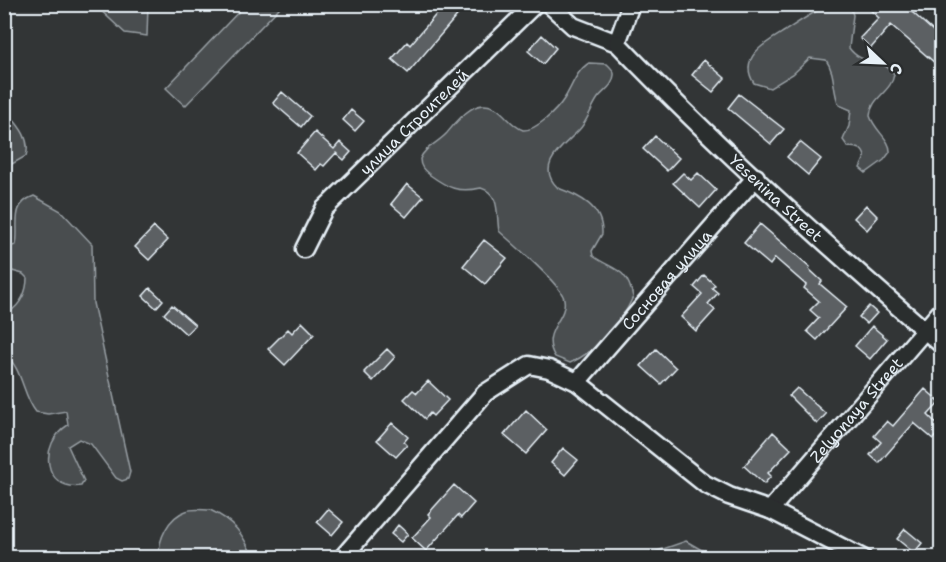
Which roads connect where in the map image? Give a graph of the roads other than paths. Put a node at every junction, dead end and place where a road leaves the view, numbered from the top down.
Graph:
1 (535, 4) edge
2 (549, 4) edge
3 (631, 4) edge
4 (616, 43) junction
5 (756, 177) junction
6 (304, 249) dead end
7 (942, 310) edge
8 (924, 330) junction
9 (942, 345) edge
10 (577, 381) junction
11 (770, 510) junction
12 (342, 558) edge
13 (863, 558) edge

1 - 6 street, улица Строителей
2 - 4 street
3 - 4 street
4 - 5 street, Yesenina Street
5 - 8 street, Yesenina Street
5 - 10 street, Сосновая улица
7 - 8 street, Zelyonaya Street
8 - 9 street, Yesenina Street
8 - 11 street, Zelyonaya Street
10 - 11 street
10 - 12 street
11 - 13 street

